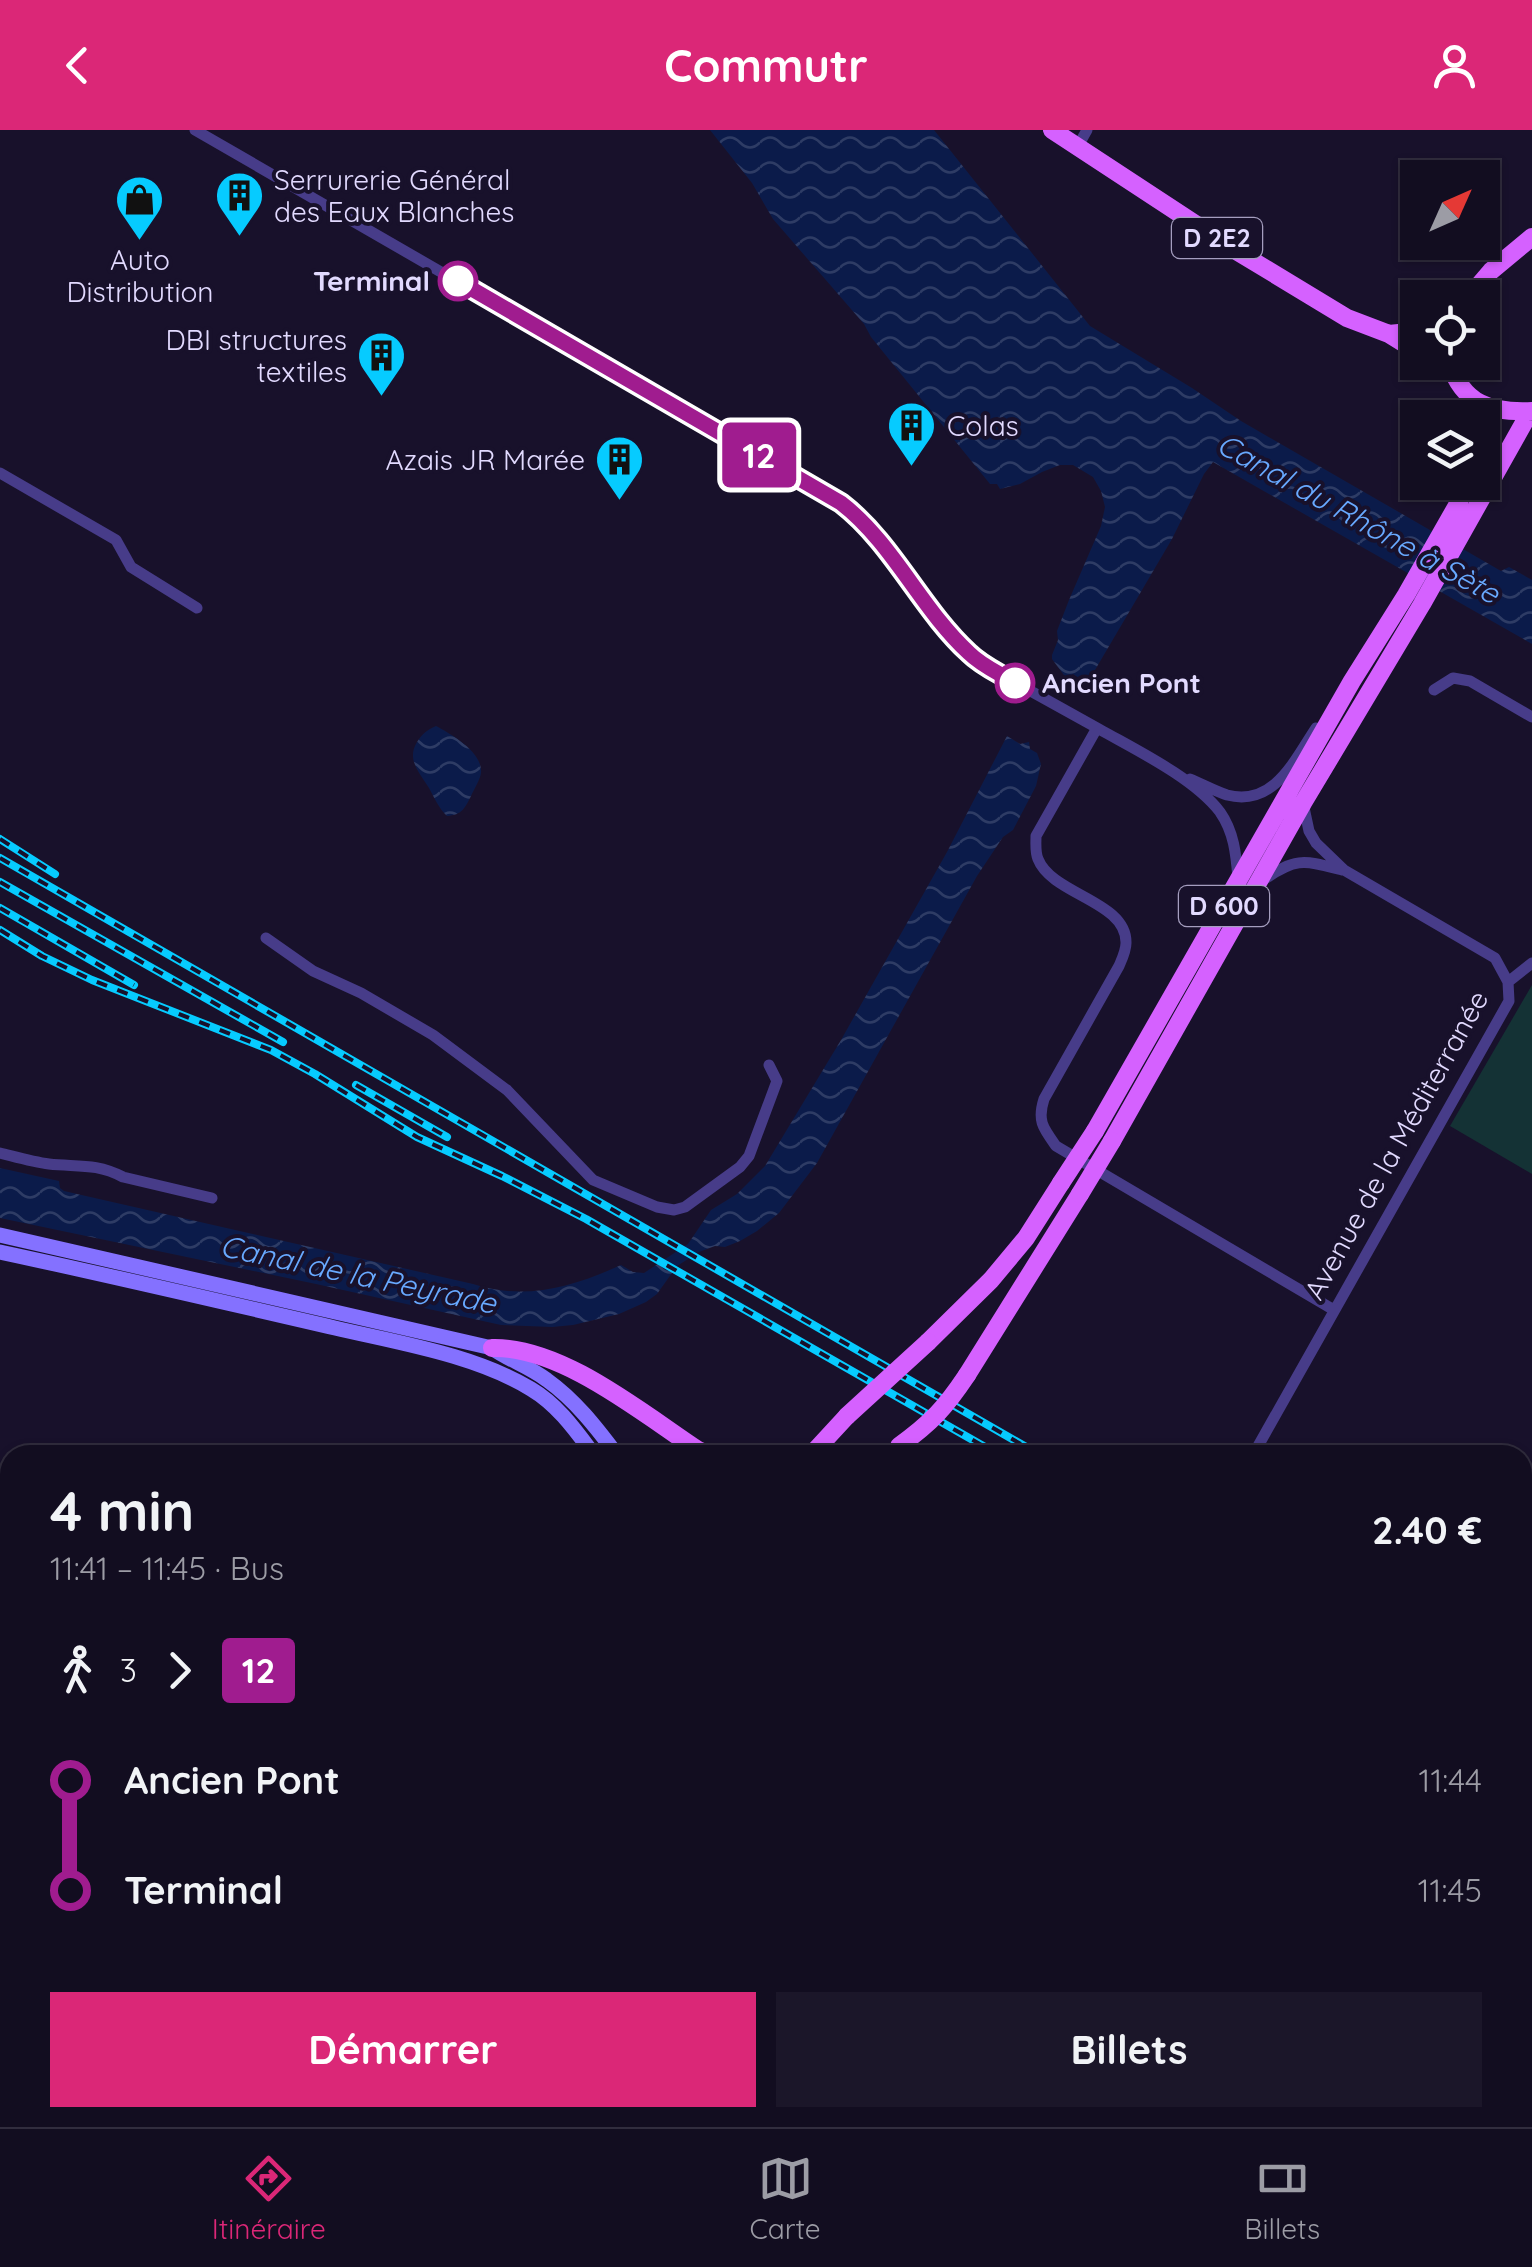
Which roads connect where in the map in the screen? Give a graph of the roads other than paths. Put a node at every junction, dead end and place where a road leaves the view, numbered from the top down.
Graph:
1 (195, 130) edge
2 (1052, 130) edge
3 (1082, 138) edge
4 (1532, 237) edge
5 (1483, 280) edge
6 (1400, 333) edge
7 (1389, 334) junction
8 (1400, 341) edge
9 (1500, 410) edge
10 (1531, 412) edge
11 (0, 473) edge
12 (1466, 500) edge
13 (1466, 506) junction
14 (1414, 599) junction
15 (197, 608) dead end
16 (1352, 681) junction
17 (1434, 690) dead end
18 (1532, 717) edge
19 (1097, 728) junction
20 (1172, 772) junction
21 (1303, 803) junction
22 (1344, 870) junction
23 (1238, 882) junction
24 (1258, 884) junction
25 (266, 938) dead end
26 (1532, 964) edge
27 (1508, 982) junction
28 (768, 1065) dead end
29 (0, 1153) edge
30 (212, 1198) dead end
31 (0, 1235) edge
32 (0, 1252) edge
33 (1334, 1310) junction
34 (492, 1348) junction
35 (826, 1438) junction
36 (587, 1445) edge
37 (609, 1445) edge
38 (690, 1445) edge
39 (815, 1445) edge
40 (819, 1445) edge
41 (902, 1445) edge
42 (1259, 1445) edge

1 - 19 street
2 - 3 main road, D 2E2
3 - 7 main road, D 2E2
4 - 5 main road
6 - 7 main road, D 2E2
7 - 8 main road, D 2E2
9 - 10 main road, D 600
10 - 13 main road, D 600
11 - 15 street
12 - 13 main road, D 600
13 - 14 main road, D 600
14 - 16 main road, D 600
14 - 21 main road, D 600
16 - 20 street
16 - 23 main road, D 600
17 - 18 street
19 - 20 street
19 - 33 street
20 - 23 street
21 - 22 street
21 - 24 main road, D 600
22 - 24 street
22 - 27 street, Avenue de la Méditerranée
23 - 35 main road, D 600, bridge
24 - 41 main road, D 600, bridge
25 - 28 street
26 - 27 street
27 - 33 street, Avenue de la Méditerranée
29 - 30 street
31 - 34 main road
32 - 36 main road
33 - 42 street, Avenue de la Méditerranée
34 - 37 main road
34 - 38 main road
35 - 39 main road, D 600
35 - 40 main road, D 600

